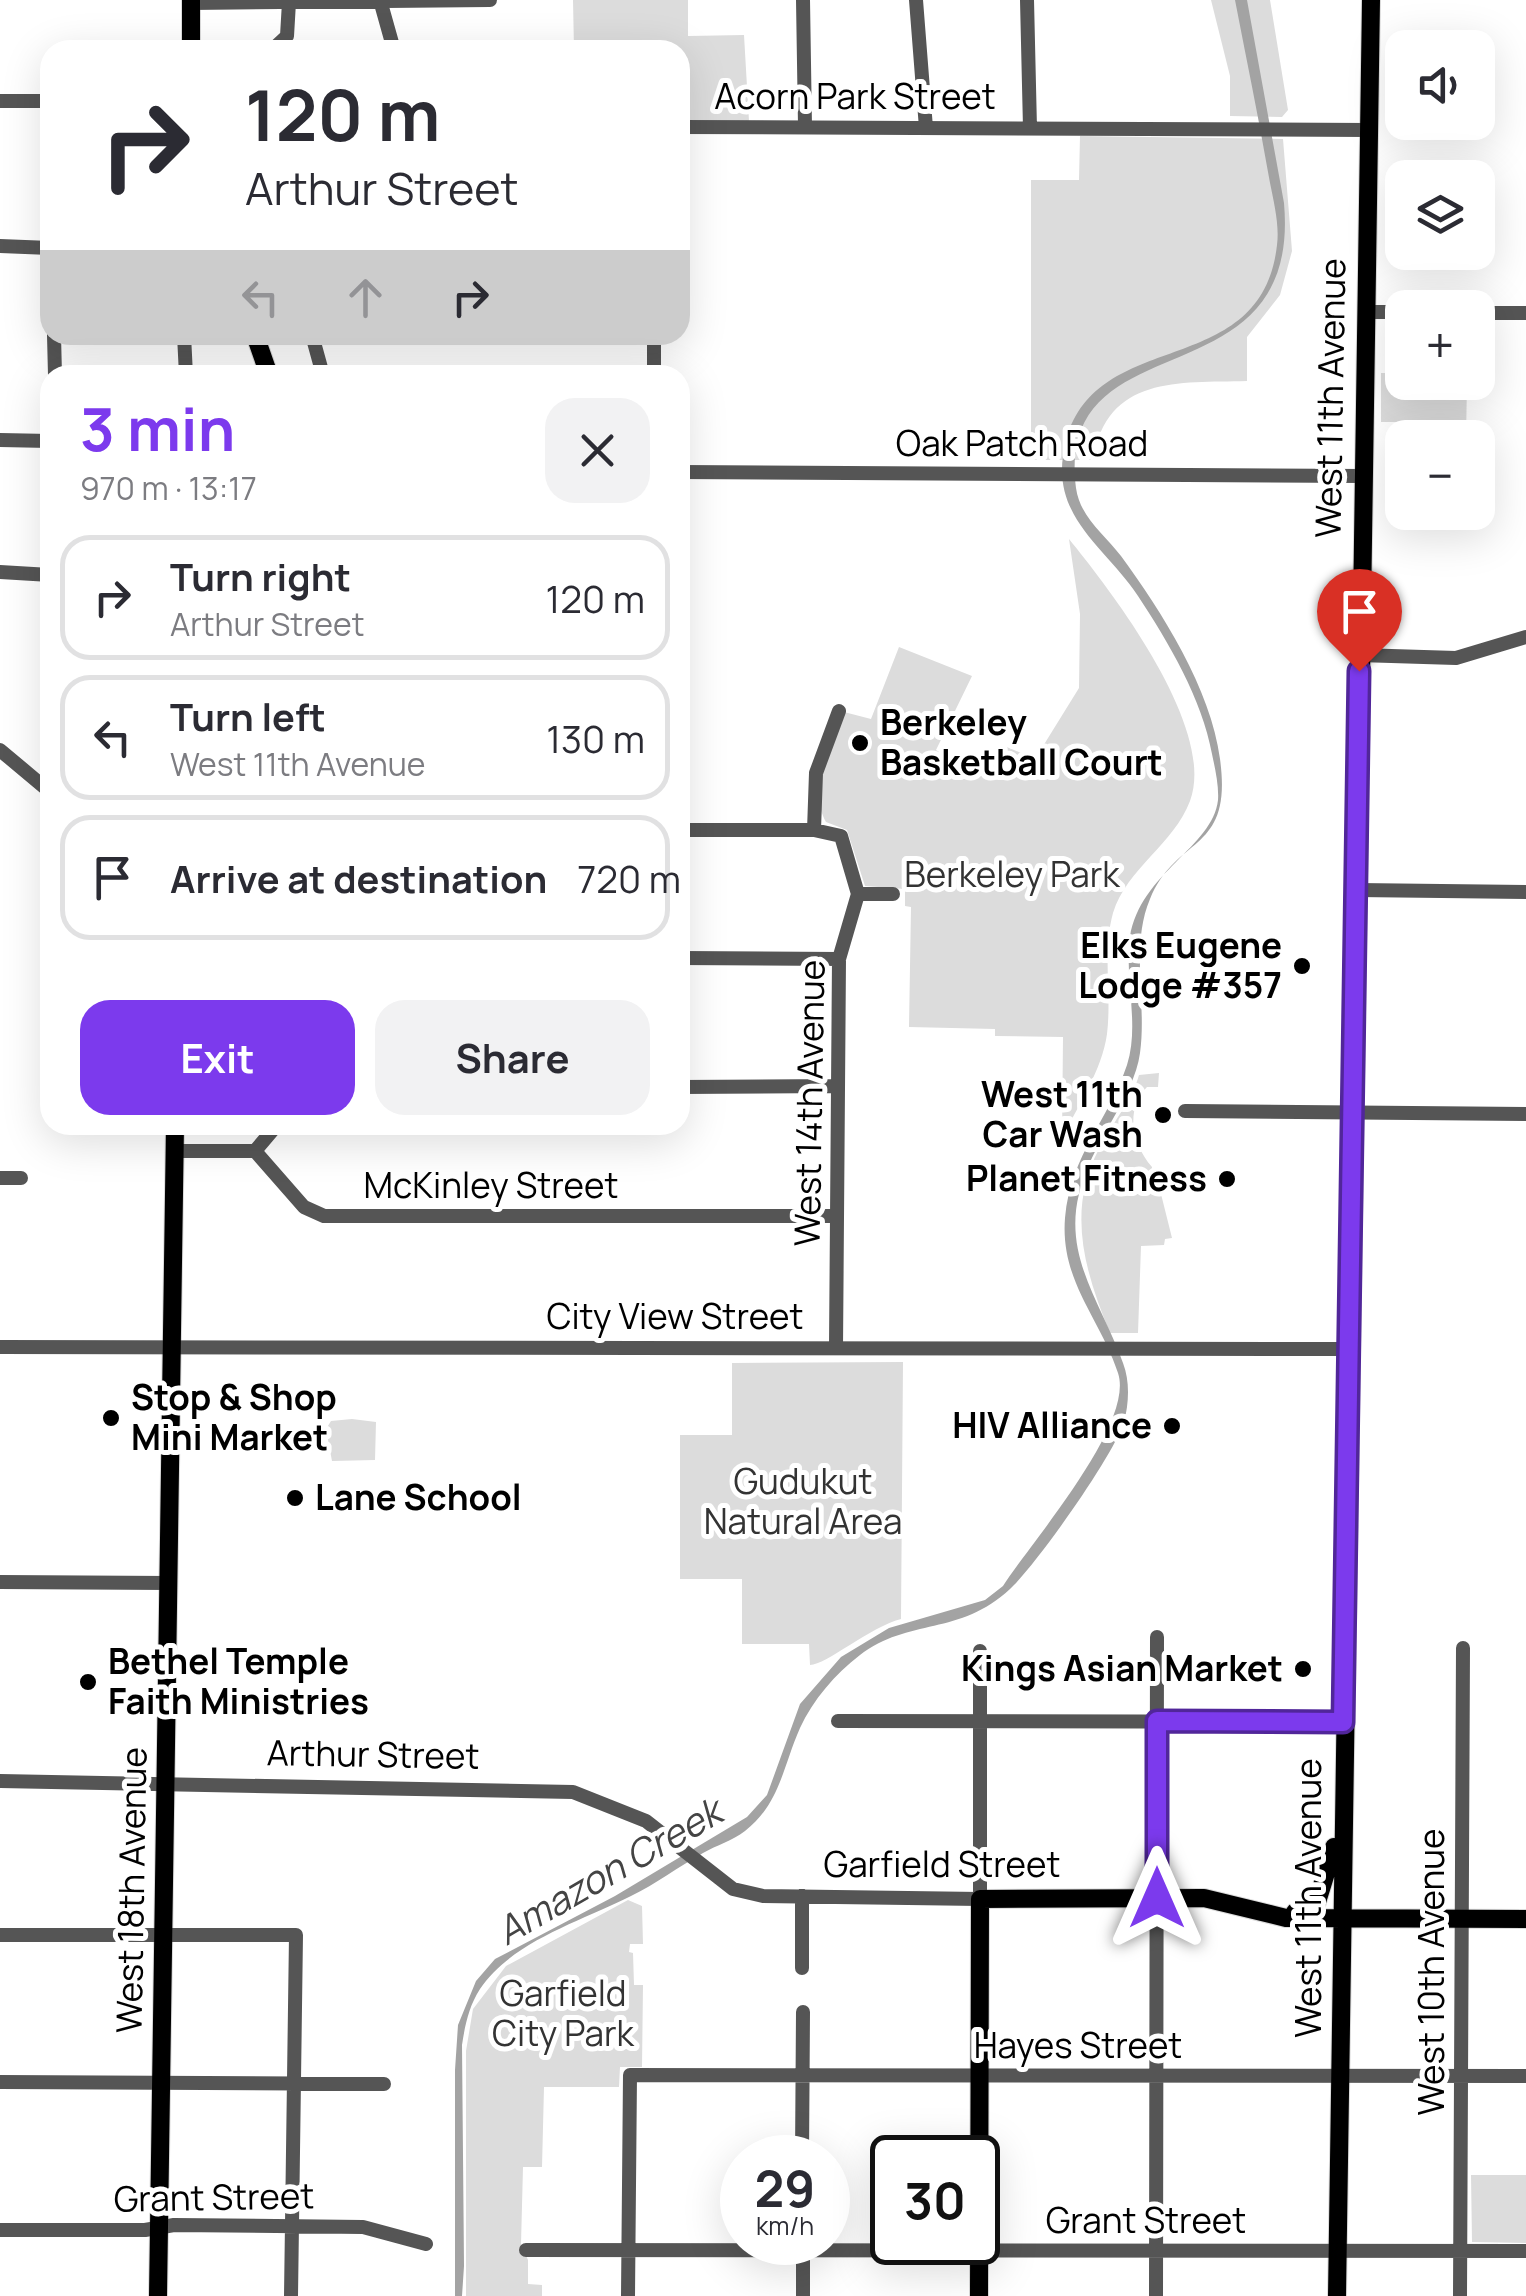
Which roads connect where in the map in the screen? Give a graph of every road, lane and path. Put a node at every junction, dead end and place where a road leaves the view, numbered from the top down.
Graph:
1 (380, 0) edge
2 (490, 0) edge
3 (803, 0) edge
4 (916, 0) edge
5 (1027, 0) edge
6 (1371, 0) edge
7 (191, 1) edge
8 (289, 2) junction
9 (191, 40) edge
10 (283, 40) edge
11 (391, 40) edge
12 (0, 101) edge
13 (40, 101) edge
14 (690, 126) edge
15 (805, 126) junction
16 (926, 128) junction
17 (1030, 128) junction
18 (1369, 130) junction
19 (0, 246) edge
20 (40, 248) edge
21 (1365, 312) junction
22 (1385, 312) edge
23 (1495, 313) edge
24 (1526, 313) edge
25 (0, 440) edge
26 (40, 441) edge
27 (690, 472) edge
28 (1362, 476) junction
29 (0, 572) edge
30 (40, 574) edge
31 (1526, 637) edge
32 (1359, 655) junction
33 (838, 712) dead end
34 (0, 750) edge
35 (40, 784) edge
36 (690, 830) edge
37 (814, 830) junction
38 (1357, 890) junction
39 (1526, 892) edge
40 (858, 894) junction
41 (893, 894) dead end
42 (690, 958) edge
43 (839, 959) junction
44 (836, 1086) junction
45 (690, 1087) edge
46 (1185, 1111) dead end
47 (1354, 1112) junction
48 (1526, 1114) edge
49 (175, 1135) edge
50 (268, 1135) edge
51 (174, 1151) junction
52 (254, 1151) junction
53 (0, 1178) edge
54 (21, 1178) dead end
55 (836, 1216) junction
56 (0, 1346) edge
57 (173, 1347) junction
58 (836, 1348) junction
59 (1351, 1349) junction
60 (0, 1582) edge
61 (170, 1583) junction
62 (1158, 1636) dead end
63 (1463, 1648) dead end
64 (980, 1651) dead end
65 (838, 1721) dead end
66 (980, 1721) junction
67 (1157, 1721) junction
68 (1343, 1722) junction
69 (0, 1781) edge
70 (166, 1782) junction
71 (1341, 1822) junction
72 (718, 1878) joint
73 (802, 1896) junction
74 (980, 1898) junction
75 (1157, 1898) junction
76 (1264, 1913) junction
77 (1342, 1918) junction
78 (1462, 1918) junction
79 (1526, 1919) edge
80 (0, 1935) edge
81 (164, 1935) junction
82 (802, 1968) dead end
83 (803, 2012) dead end
84 (803, 2076) junction
85 (980, 2076) junction
86 (1157, 2076) junction
87 (1340, 2076) junction
88 (1460, 2076) junction
89 (1526, 2076) edge
90 (0, 2082) edge
91 (162, 2082) junction
92 (294, 2084) junction
93 (384, 2084) dead end
94 (802, 2135) edge
95 (980, 2135) edge
96 (292, 2226) junction
97 (159, 2227) junction
98 (0, 2230) edge
99 (426, 2244) dead end
100 (720, 2249) edge
101 (526, 2250) dead end
102 (628, 2252) junction
103 (1000, 2252) edge
104 (1156, 2252) junction
105 (1338, 2252) junction
106 (1460, 2252) junction
107 (1526, 2252) edge
108 (803, 2265) edge
109 (980, 2265) edge
110 (158, 2296) edge
111 (291, 2296) edge
112 (628, 2296) edge
113 (803, 2296) edge
114 (980, 2296) edge
115 (1156, 2296) edge
116 (1337, 2296) edge
117 (1460, 2296) edge

1 - 2 street
1 - 8 street
1 - 11 street
3 - 15 street
4 - 16 street
5 - 17 street, Acorn Park Street
6 - 18 main road, West 11th Avenue
7 - 8 street
7 - 9 main road
8 - 10 street
12 - 13 street
14 - 15 street, Acorn Park Street
15 - 16 street, Acorn Park Street
16 - 17 street, Acorn Park Street
17 - 18 street, Acorn Park Street
18 - 21 main road, West 11th Avenue
19 - 20 street
21 - 22 street
21 - 28 main road, West 11th Avenue
23 - 24 street
25 - 26 street
27 - 28 street, Oak Patch Road
28 - 32 main road, West 11th Avenue
29 - 30 street
31 - 32 street
32 - 38 main road, West 11th Avenue
33 - 37 street
34 - 35 street
36 - 37 street
37 - 40 street
38 - 39 street
38 - 47 main road, West 11th Avenue
40 - 41 street
40 - 43 street, West 14th Avenue
42 - 43 street
43 - 44 street, West 14th Avenue
44 - 45 street
44 - 55 street, West 14th Avenue
46 - 47 street
47 - 48 street
47 - 59 main road, West 11th Avenue
49 - 51 main road, West 18th Avenue
50 - 52 street
51 - 52 street
51 - 57 main road, West 18th Avenue
52 - 55 street, McKinley Street
53 - 54 street
55 - 58 street, West 14th Avenue
56 - 57 street, City View Street
57 - 58 street, City View Street
57 - 61 main road, West 18th Avenue
58 - 59 street, City View Street
59 - 68 main road, West 11th Avenue
60 - 61 street
61 - 70 main road, West 18th Avenue
62 - 67 street
63 - 78 street, West 10th Avenue
64 - 66 street
65 - 66 street
66 - 67 street
66 - 74 street
67 - 68 street
67 - 75 street
68 - 71 main road, West 11th Avenue
69 - 70 street, Arthur Street
70 - 72 street, Arthur Street
70 - 81 main road, West 18th Avenue
71 - 76 main road
71 - 77 main road, West 11th Avenue
72 - 73 street, Garfield Street
73 - 74 street, Garfield Street
73 - 82 street
74 - 75 main road, Garfield Street
74 - 85 main road
75 - 76 main road, Garfield Street
75 - 86 street
76 - 77 main road, Garfield Street
77 - 78 main road, Garfield Street
77 - 87 main road, West 11th Avenue
78 - 79 main road, Garfield Street
78 - 88 street, West 10th Avenue
80 - 81 street
81 - 91 main road, West 18th Avenue
81 - 92 street
83 - 84 street
84 - 85 street, Hayes Street
84 - 94 street
84 - 102 street, Hayes Street
85 - 86 street, Hayes Street
85 - 95 main road
86 - 87 street, Hayes Street
86 - 104 street
87 - 88 street, Hayes Street
87 - 105 main road, West 11th Avenue
88 - 89 street, Hayes Street
88 - 106 street, West 10th Avenue
90 - 91 street
91 - 92 street
91 - 97 main road, West 18th Avenue
92 - 93 street
92 - 96 street
96 - 97 street, Grant Street
96 - 99 street, Grant Street
96 - 111 street
97 - 98 street, Grant Street
97 - 110 main road, West 18th Avenue
100 - 102 street, Grant Street
101 - 102 street, Grant Street
102 - 112 street
103 - 104 street, Grant Street
104 - 105 street, Grant Street
104 - 115 street
105 - 106 street, Grant Street
105 - 116 main road, West 11th Avenue
106 - 107 street, Grant Street
106 - 117 street, West 10th Avenue
108 - 113 street
109 - 114 main road

